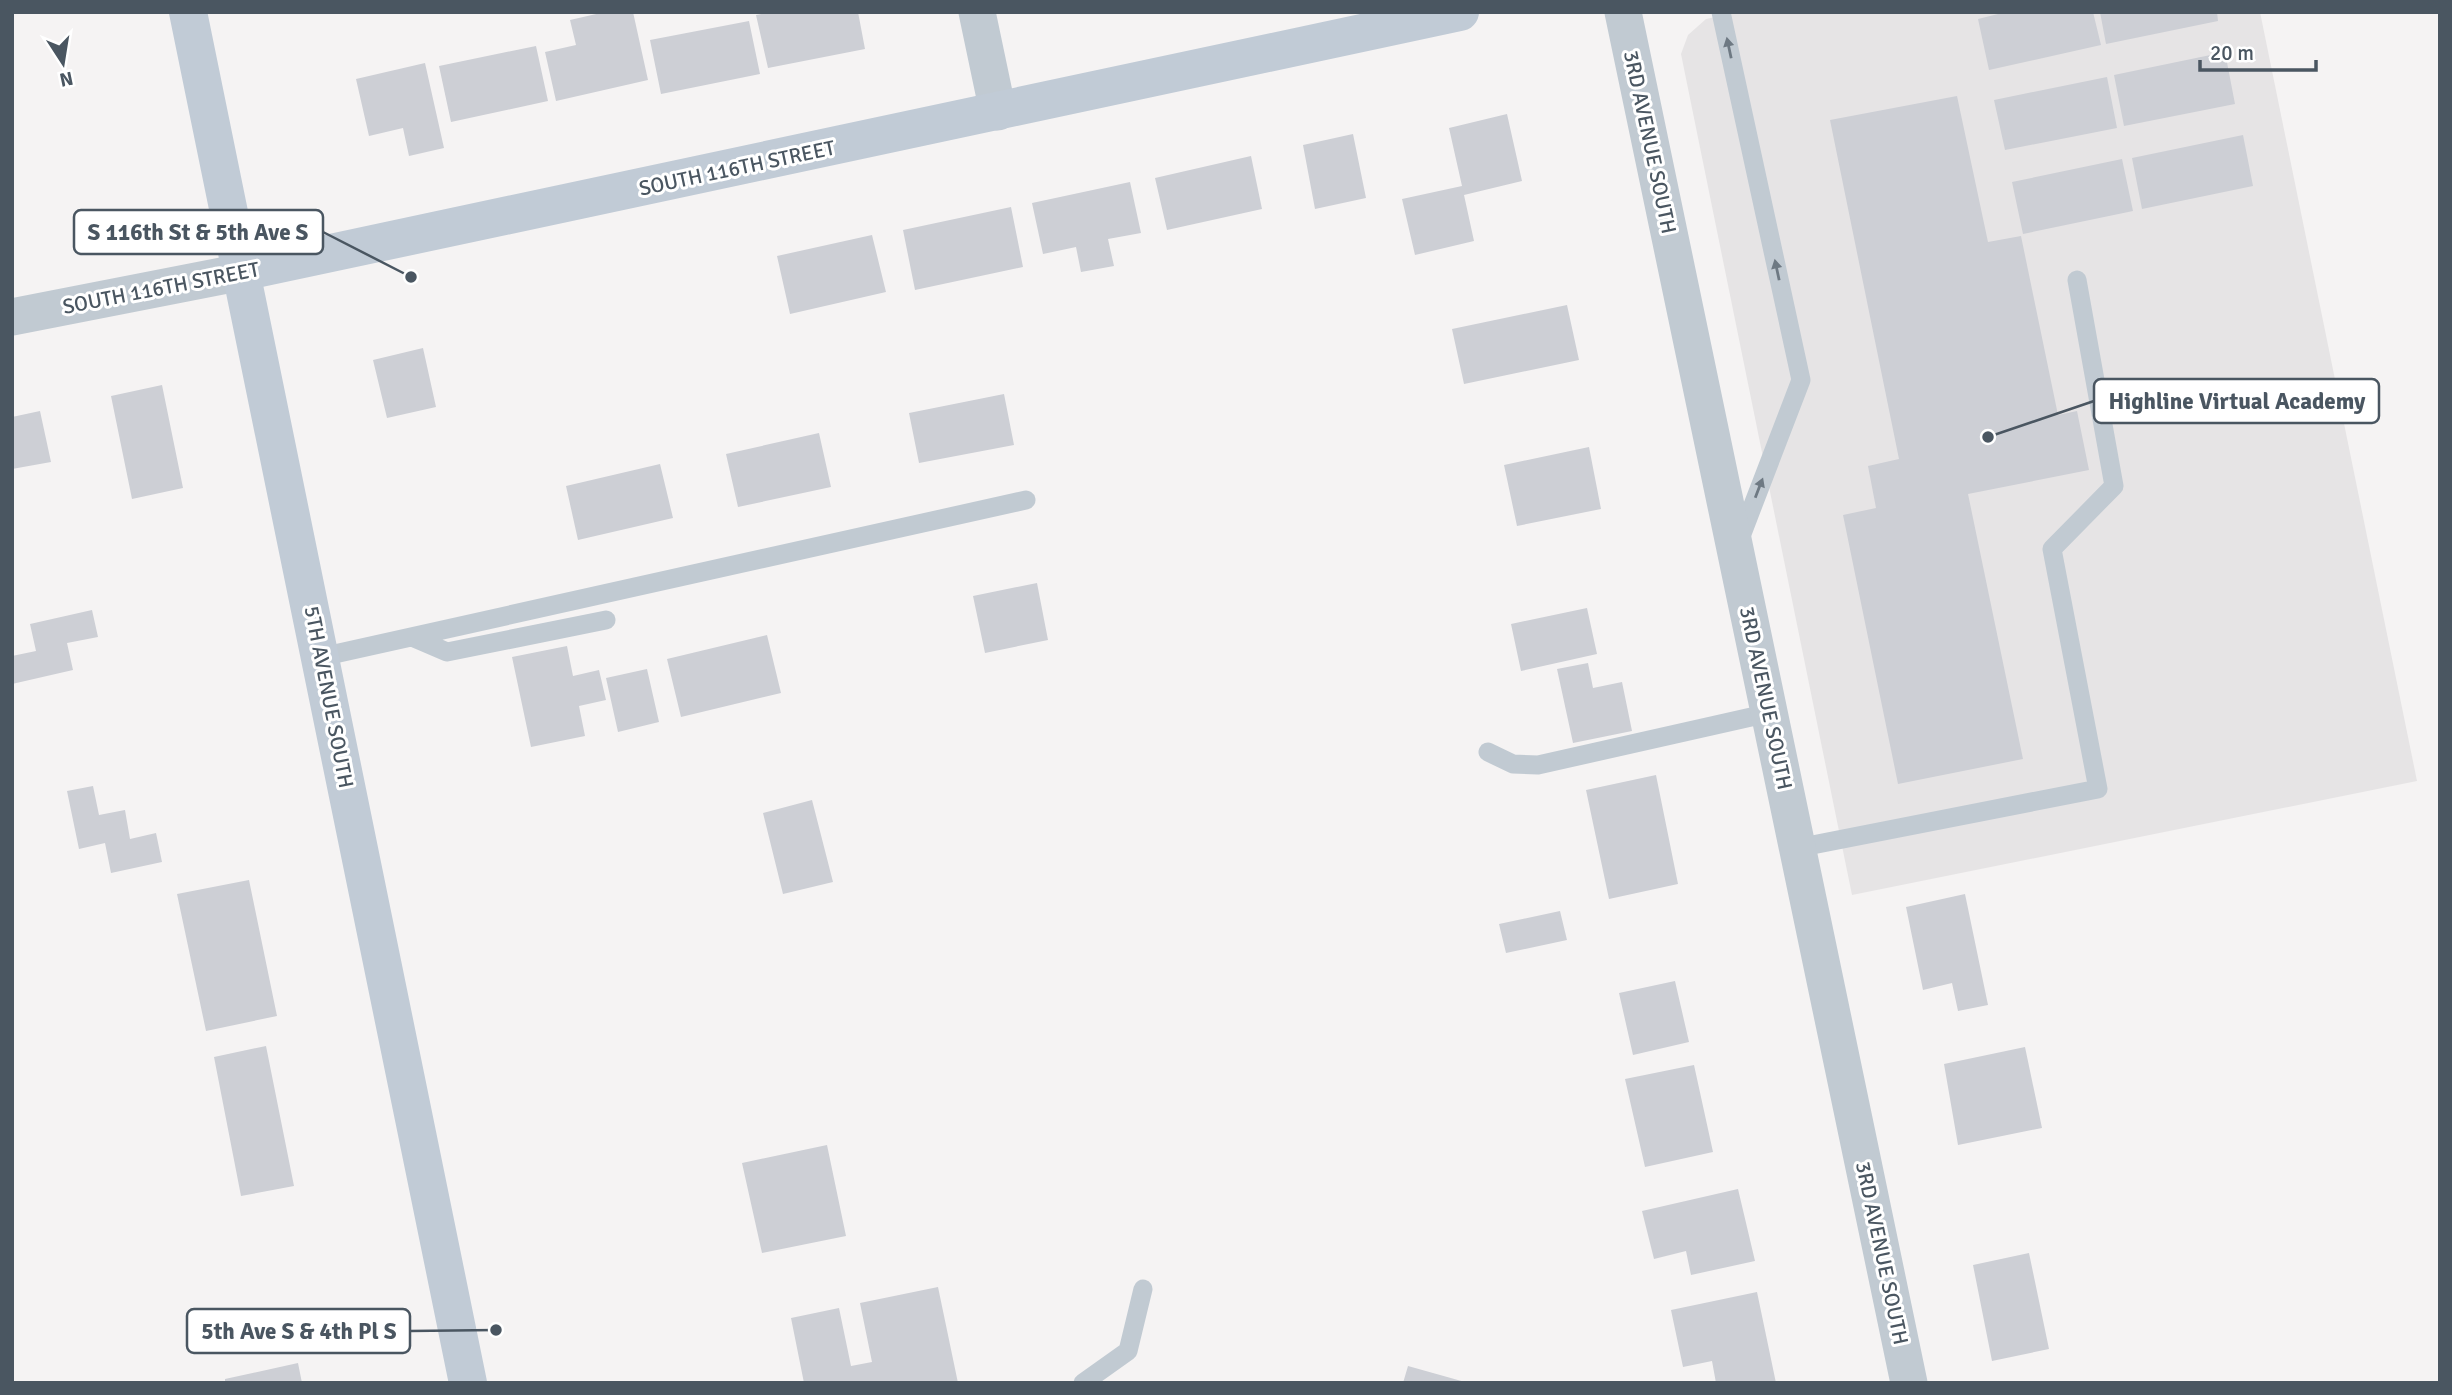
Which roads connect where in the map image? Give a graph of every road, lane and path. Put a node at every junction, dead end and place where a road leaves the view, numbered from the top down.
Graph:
1 (188, 12) edge
2 (977, 12) edge
3 (1460, 12) edge
4 (1623, 12) edge
5 (1721, 12) edge
6 (998, 113) junction
7 (243, 272) junction
8 (2077, 280) dead end
9 (12, 317) edge
10 (1026, 500) dead end
11 (1735, 551) junction
12 (606, 620) dead end
13 (412, 637) junction
14 (321, 657) junction
15 (1769, 713) junction
16 (1488, 752) dead end
17 (1797, 848) junction
18 (1143, 1289) dead end
19 (468, 1383) edge
20 (1083, 1383) edge
21 (1909, 1383) edge

1 - 7 street, 5TH AVENUE SOUTH
2 - 6 street
3 - 6 street, SOUTH 116TH STREET
4 - 11 street, 3RD AVENUE SOUTH
11 -> 5 lane
6 - 7 street, SOUTH 116TH STREET
7 - 9 street, SOUTH 116TH STREET
7 - 14 street, 5TH AVENUE SOUTH
8 - 17 lane
10 - 13 lane
11 - 15 street, 3RD AVENUE SOUTH
12 - 13 lane
13 - 14 lane
14 - 19 street, 5TH AVENUE SOUTH
15 - 16 lane
15 - 17 street, 3RD AVENUE SOUTH
17 - 21 street, 3RD AVENUE SOUTH
18 - 20 lane

